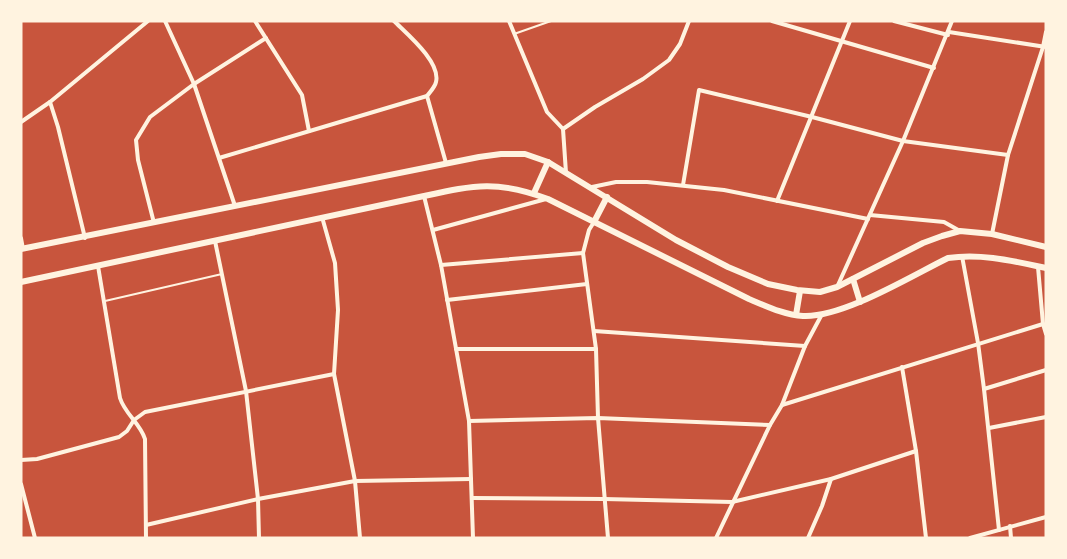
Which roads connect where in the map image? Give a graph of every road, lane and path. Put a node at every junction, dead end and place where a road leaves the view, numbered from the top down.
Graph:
1 (148, 21) edge
2 (165, 21) edge
3 (255, 21) edge
4 (394, 21) edge
5 (509, 21) edge
6 (551, 21) edge
7 (689, 21) edge
8 (772, 21) edge
9 (850, 21) edge
10 (894, 21) edge
11 (952, 21) edge
12 (1046, 32) edge
13 (948, 33) junction
14 (514, 34) junction
15 (266, 38) junction
16 (842, 42) junction
17 (1044, 47) edge
18 (934, 68) junction
19 (194, 84) junction
20 (427, 96) junction
21 (50, 102) junction
22 (812, 117) junction
23 (21, 122) edge
24 (563, 129) junction
25 (309, 131) junction
26 (903, 141) junction
27 (1008, 155) junction
28 (219, 158) junction
29 (548, 162) junction
30 (446, 163) junction
31 (566, 173) junction
32 (683, 186) junction
33 (592, 187) junction
34 (534, 194) junction
35 (424, 196) junction
36 (607, 196) junction
37 (548, 199) junction
38 (778, 201) junction
39 (236, 207) junction
40 (870, 214) junction
41 (322, 217) junction
42 (868, 219) junction
43 (594, 222) junction
44 (154, 223) junction
45 (433, 230) junction
46 (960, 231) junction
47 (992, 234) junction
48 (21, 238) edge
49 (85, 238) junction
50 (215, 240) junction
51 (1046, 247) edge
52 (22, 249) edge
53 (583, 253) junction
54 (962, 256) junction
55 (441, 264) junction
56 (98, 266) junction
57 (1038, 266) junction
58 (1046, 268) edge
59 (222, 274) junction
60 (853, 279) junction
61 (21, 282) edge
62 (588, 284) junction
63 (837, 287) junction
64 (800, 291) junction
65 (447, 300) junction
66 (105, 301) junction
67 (860, 302) junction
68 (796, 315) junction
69 (821, 316) junction
70 (1043, 324) junction
71 (594, 331) junction
72 (1046, 334) edge
73 (978, 343) junction
74 (805, 346) junction
75 (456, 349) junction
76 (596, 349) junction
77 (902, 367) junction
78 (1046, 370) edge
79 (334, 374) junction
80 (984, 389) junction
81 (246, 391) junction
82 (782, 405) junction
83 (1046, 417) edge
84 (598, 418) junction
85 (134, 420) junction
86 (469, 421) junction
87 (770, 425) junction
88 (988, 428) junction
89 (916, 451) junction
90 (21, 460) edge
91 (471, 479) junction
92 (831, 479) junction
93 (355, 480) junction
94 (21, 484) edge
95 (472, 498) junction
96 (604, 499) junction
97 (258, 500) junction
98 (732, 502) junction
99 (1046, 517) edge
100 (146, 525) junction
101 (1010, 526) junction
102 (999, 530) junction
103 (35, 538) edge
104 (146, 538) edge
105 (258, 538) edge
106 (360, 538) edge
107 (472, 538) edge
108 (608, 538) edge
109 (716, 538) edge
110 (808, 538) edge
111 (926, 538) edge
112 (970, 538) edge
113 (1012, 538) edge

1 - 21 street
2 - 19 street
3 - 15 street
4 - 20 street
5 - 14 street
6 - 14 lane
7 - 24 street
8 - 16 street
9 - 16 street
10 - 13 street
11 - 13 street
12 - 17 street
13 - 17 street
13 - 18 street
14 - 24 street
15 - 19 street
15 - 25 street
16 - 18 street
16 - 22 street
17 - 27 street
18 - 26 street
19 - 28 street
19 - 44 street
20 - 25 street
20 - 30 street
21 - 23 street
21 - 49 street
22 - 26 street
22 - 32 street
22 - 38 street
24 - 31 street
25 - 28 street
26 - 27 street
26 - 40 street
27 - 47 street
28 - 39 street
29 - 30 main road
29 - 31 main road
29 - 34 main road
30 - 39 main road
31 - 33 main road
32 - 33 street
32 - 38 street
33 - 36 main road
34 - 35 main road
34 - 37 main road
35 - 41 main road
35 - 45 street
36 - 43 main road
36 - 64 main road
37 - 43 main road
37 - 45 street
38 - 42 street
39 - 44 main road
40 - 42 street
40 - 46 street
41 - 50 main road
41 - 79 street
42 - 63 street
43 - 53 street
43 - 68 main road
44 - 49 main road
45 - 55 street
46 - 47 main road
46 - 60 main road
47 - 51 main road
48 - 52 street
49 - 52 main road
50 - 56 main road
50 - 59 street
53 - 55 street
53 - 62 street
54 - 57 main road
54 - 67 main road
54 - 73 street
55 - 65 street
56 - 61 main road
56 - 66 street
57 - 58 main road
57 - 70 street
59 - 66 lane
59 - 81 street
60 - 63 main road
60 - 67 main road
62 - 65 street
62 - 71 street
63 - 64 main road
64 - 68 main road
65 - 75 street
66 - 85 street
67 - 69 main road
68 - 69 main road
69 - 74 street
70 - 72 street
70 - 73 street
71 - 74 street
71 - 76 street
73 - 77 street
73 - 80 street
74 - 82 street
75 - 76 street
75 - 86 street
76 - 84 street
77 - 82 street
77 - 89 street
78 - 80 street
79 - 81 street
79 - 93 street
80 - 88 street
81 - 85 street
81 - 97 street
82 - 87 street
83 - 88 street
84 - 86 street
84 - 87 street
84 - 96 street
85 - 90 street
85 - 100 street
86 - 91 street
87 - 98 street
88 - 102 street
89 - 92 street
89 - 111 street
91 - 93 street
91 - 95 street
92 - 98 street
92 - 110 street
93 - 97 street
93 - 106 street
94 - 103 street
95 - 96 street
95 - 107 street
96 - 98 street
96 - 108 street
97 - 100 street
97 - 105 street
98 - 109 street
99 - 101 street
100 - 104 street
101 - 102 street
101 - 113 street
102 - 112 street

